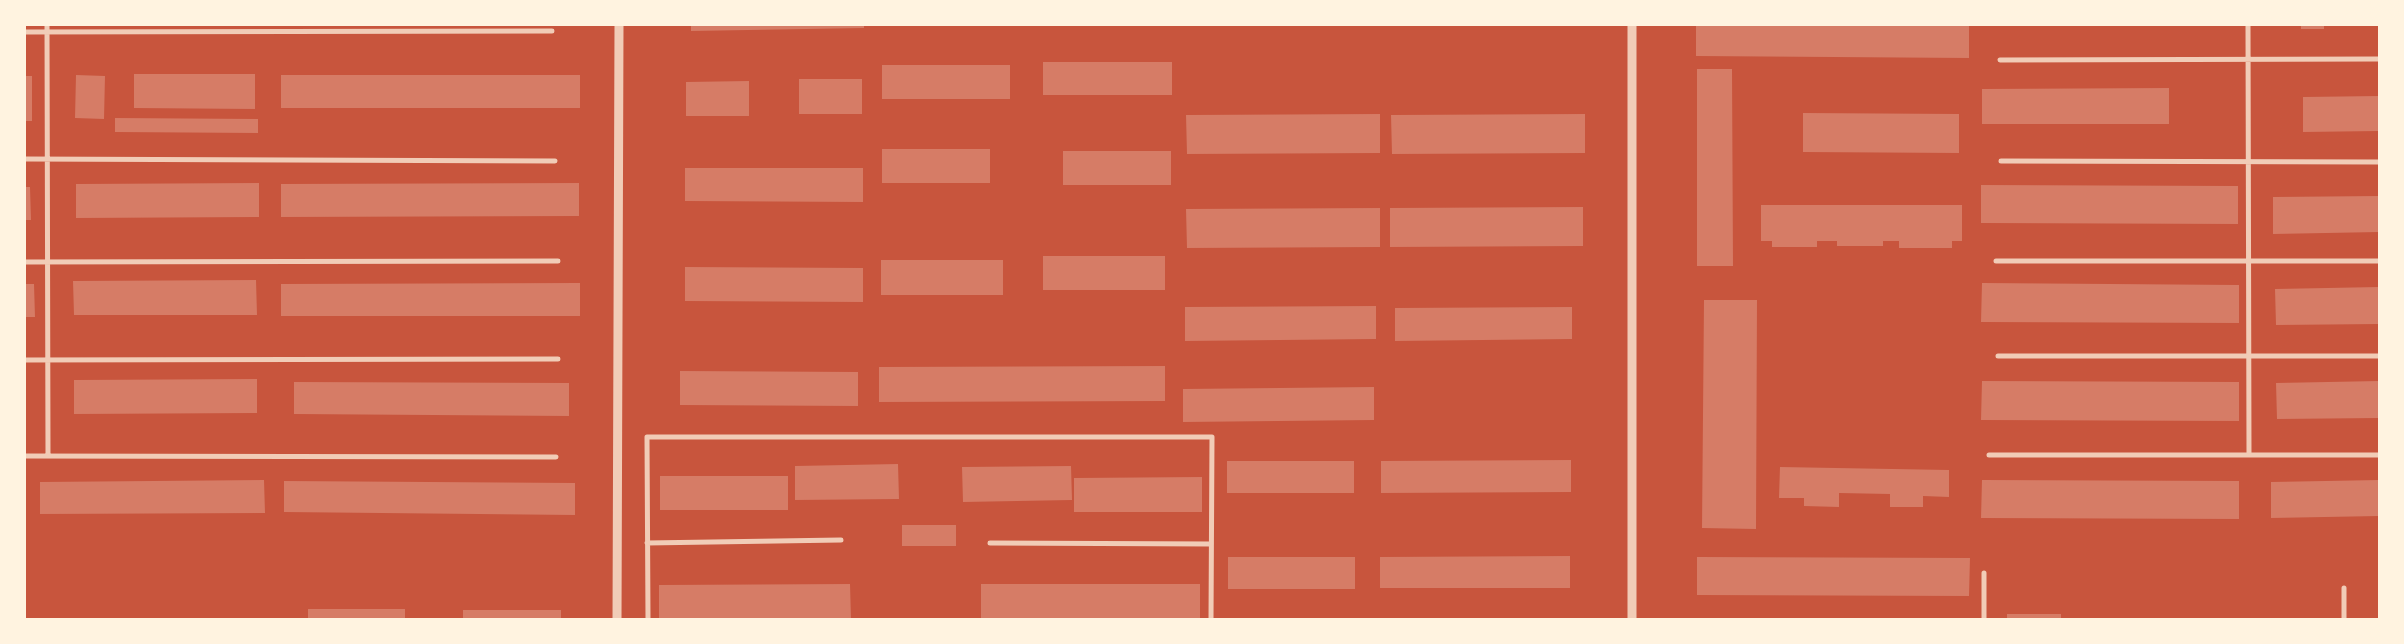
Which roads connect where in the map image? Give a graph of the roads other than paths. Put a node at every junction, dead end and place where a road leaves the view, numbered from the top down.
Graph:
1 (47, 25) edge
2 (619, 25) edge
3 (1632, 25) edge
4 (2248, 25) edge
5 (552, 31) dead end
6 (25, 32) edge
7 (47, 32) junction
8 (2248, 59) junction
9 (2379, 59) edge
10 (2000, 60) dead end
11 (25, 159) edge
12 (47, 159) junction
13 (555, 161) dead end
14 (2001, 161) dead end
15 (2248, 162) junction
16 (2379, 162) edge
17 (558, 261) dead end
18 (1996, 261) dead end
19 (2248, 261) junction
20 (2379, 261) edge
21 (25, 262) edge
22 (48, 262) junction
23 (1998, 356) dead end
24 (2249, 356) junction
25 (2379, 356) edge
26 (558, 359) dead end
27 (25, 360) edge
28 (48, 360) junction
29 (1989, 455) dead end
30 (2249, 455) junction
31 (2379, 455) edge
32 (25, 456) edge
33 (48, 456) junction
34 (556, 457) dead end
35 (841, 540) dead end
36 (647, 543) junction
37 (990, 543) dead end
38 (1211, 544) junction
39 (1984, 573) dead end
40 (2344, 588) dead end
41 (617, 619) edge
42 (648, 619) edge
43 (1212, 619) edge
44 (1632, 619) edge
45 (1984, 619) edge
46 (2344, 619) edge

1 - 7 street
2 - 41 street
3 - 44 street
4 - 8 street
5 - 7 street
6 - 7 street
7 - 12 street
8 - 9 street
8 - 10 street
8 - 15 street
11 - 12 street
12 - 13 street
12 - 22 street
14 - 15 street
15 - 16 street
15 - 19 street
17 - 22 street
18 - 19 street
19 - 20 street
19 - 24 street
21 - 22 street
22 - 28 street
23 - 24 street
24 - 25 street
24 - 30 street
26 - 28 street
27 - 28 street
28 - 33 street
29 - 30 street
30 - 31 street
32 - 33 street
33 - 34 street
35 - 36 street
36 - 38 street
36 - 42 street
37 - 38 street
38 - 43 street
39 - 45 street
40 - 46 street

